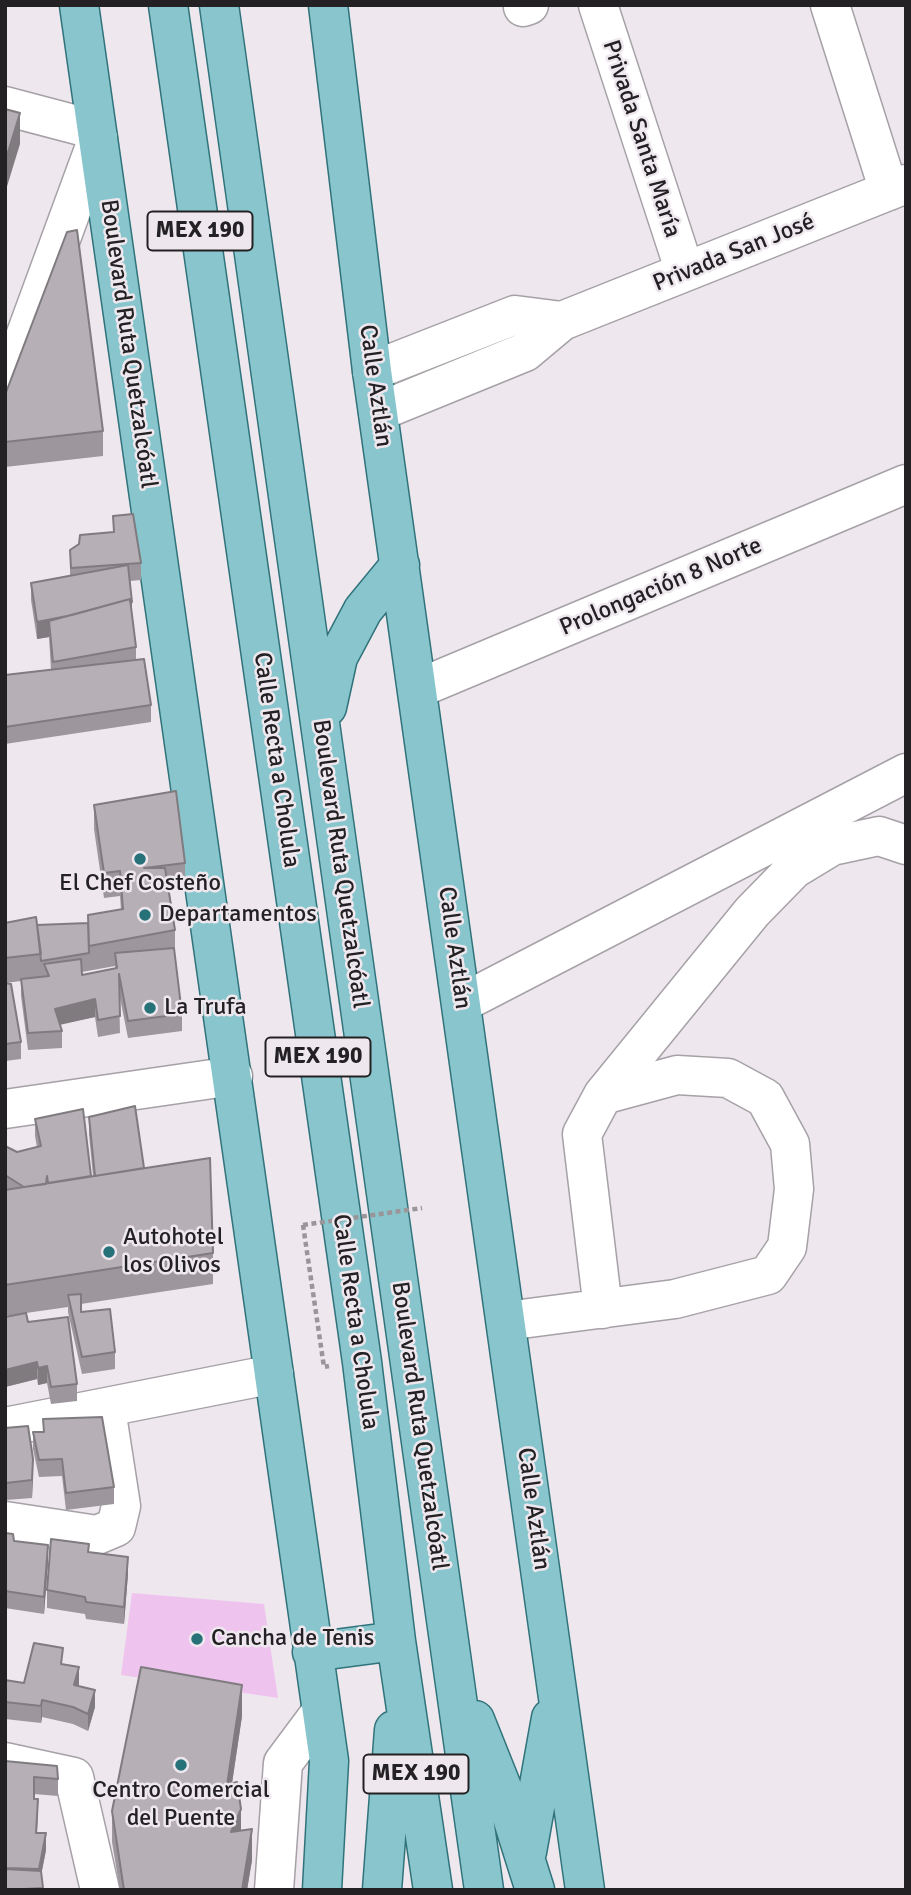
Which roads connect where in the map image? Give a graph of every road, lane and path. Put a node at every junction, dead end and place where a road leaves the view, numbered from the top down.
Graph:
1 (79, 5) edge
2 (168, 5) edge
3 (219, 5) edge
4 (328, 5) edge
5 (598, 5) edge
6 (830, 5) edge
7 (5, 106) edge
8 (97, 134) junction
9 (898, 188) edge
10 (685, 272) junction
11 (562, 321) junction
12 (372, 371) junction
13 (5, 391) edge
14 (378, 412) junction
15 (906, 484) edge
16 (400, 565) junction
17 (417, 689) junction
18 (321, 729) junction
19 (906, 773) edge
20 (906, 845) edge
21 (462, 1003) junction
22 (233, 1076) junction
23 (603, 1095) junction
24 (5, 1110) edge
25 (422, 1208) dead end
26 (603, 1309) junction
27 (506, 1321) junction
28 (324, 1367) dead end
29 (274, 1374) junction
30 (106, 1409) junction
31 (5, 1427) edge
32 (5, 1521) edge
33 (398, 1650) junction
34 (312, 1652) junction
35 (454, 1674) junction
36 (557, 1683) junction
37 (321, 1712) junction
38 (5, 1762) edge
39 (577, 1825) junction
40 (530, 1874) edge
41 (100, 1890) edge
42 (274, 1890) edge
43 (322, 1890) edge
44 (382, 1890) edge
45 (433, 1890) edge
46 (484, 1890) edge
47 (563, 1890) edge
48 (585, 1890) edge

1 - 8 main road, Boulevard Ruta Quetzalcóatl
2 - 33 main road, Calle Recta a Cholula / MEX 190
3 - 18 main road, Boulevard Ruta Quetzalcóatl / MEX 190
4 - 12 main road, Calle Aztlán
5 - 10 street, Privada Santa María
6 - 9 street
7 - 8 street
8 - 13 street
8 - 22 main road, Boulevard Ruta Quetzalcóatl
9 - 10 street, Privada San José
10 - 11 street, Privada San José
11 - 12 street, Privada San José
11 - 14 street, Privada San José
12 - 14 main road, Calle Aztlán
14 - 16 main road, Calle Aztlán
15 - 17 street, Prolongación 8 Norte
16 - 17 main road, Calle Aztlán
16 - 18 main road
17 - 21 main road, Calle Aztlán
18 - 35 main road, Boulevard Ruta Quetzalcóatl / MEX 190
19 - 21 street
20 - 23 street
21 - 27 main road, Calle Aztlán
22 - 24 street
22 - 29 main road, Boulevard Ruta Quetzalcóatl
23 - 26 street
23 - 26 street
25 - 28 path, bridge
26 - 27 street
27 - 36 main road, Calle Aztlán
29 - 30 street
29 - 34 main road, Boulevard Ruta Quetzalcóatl
30 - 31 street
30 - 32 street
33 - 34 main road
33 - 44 main road
33 - 45 main road, Calle Recta a Cholula / MEX 190
34 - 37 main road, Boulevard Ruta Quetzalcóatl
35 - 40 main road
35 - 46 main road, Boulevard Ruta Quetzalcóatl / MEX 190
36 - 39 main road, Calle Aztlán
36 - 40 main road
37 - 42 street
37 - 43 main road, Boulevard Ruta Quetzalcóatl
38 - 41 street
39 - 47 main road
39 - 48 main road, Calle Aztlán

